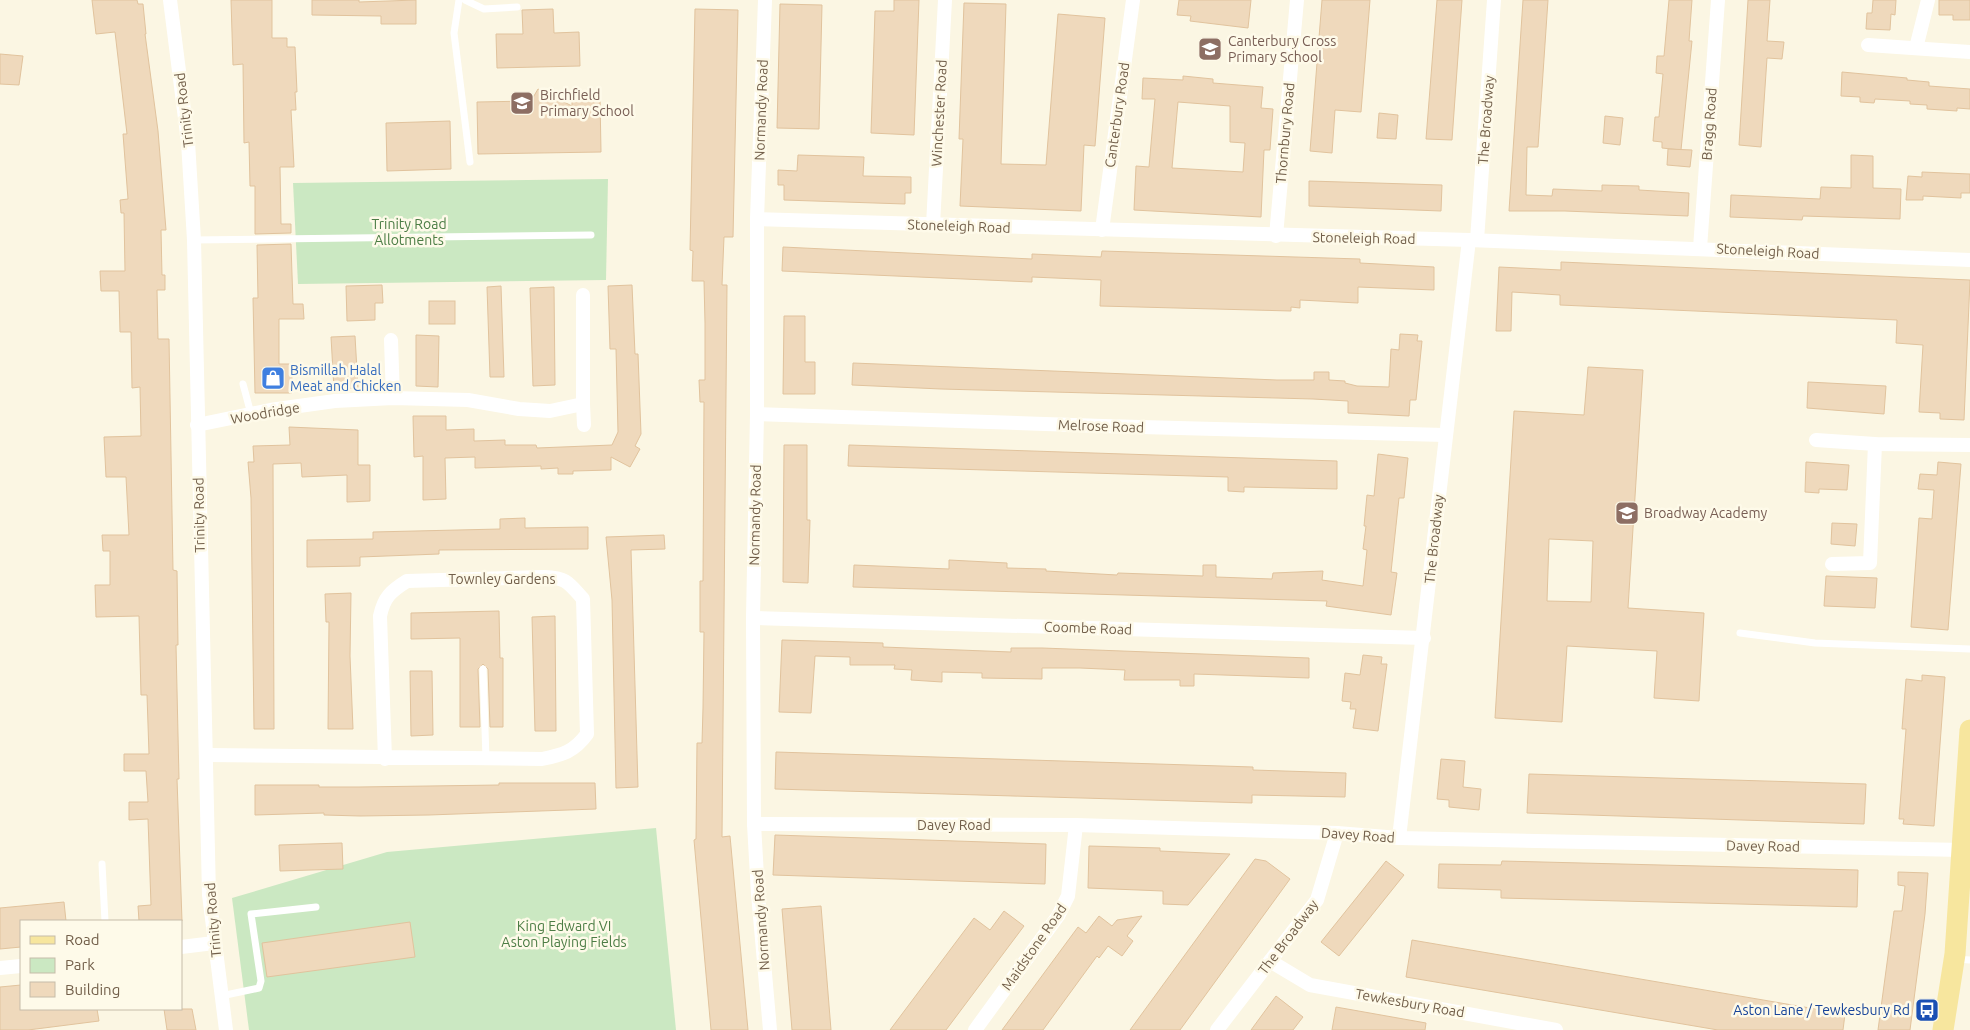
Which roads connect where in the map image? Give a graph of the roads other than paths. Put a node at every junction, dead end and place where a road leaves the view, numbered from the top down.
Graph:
1 (170, 0) edge
2 (459, 0) edge
3 (465, 0) edge
4 (765, 0) edge
5 (944, 0) edge
6 (1133, 0) edge
7 (1297, 0) edge
8 (1494, 0) edge
9 (1718, 0) edge
10 (1928, 0) edge
11 (517, 7) dead end
12 (1868, 45) dead end
13 (1916, 48) junction
14 (1970, 52) edge
15 (470, 162) dead end
16 (757, 219) junction
17 (933, 225) junction
18 (1102, 230) junction
19 (591, 234) dead end
20 (1276, 236) junction
21 (194, 240) junction
22 (1473, 240) junction
23 (1700, 248) junction
24 (1970, 260) edge
25 (583, 295) dead end
26 (391, 340) dead end
27 (243, 384) dead end
28 (394, 398) junction
29 (583, 404) junction
30 (250, 414) junction
31 (757, 414) junction
32 (197, 425) junction
33 (584, 425) dead end
34 (1445, 435) junction
35 (1816, 440) dead end
36 (1874, 444) junction
37 (1970, 446) edge
38 (1832, 564) dead end
39 (752, 618) junction
40 (1740, 633) dead end
41 (1424, 638) junction
42 (1970, 649) edge
43 (483, 669) dead end
44 (1970, 730) edge
45 (207, 755) junction
46 (385, 759) junction
47 (486, 759) junction
48 (754, 824) junction
49 (1076, 826) junction
50 (1338, 833) junction
51 (1400, 838) junction
52 (1966, 850) edge
53 (102, 864) dead end
54 (1965, 887) edge
55 (316, 907) dead end
56 (105, 920) edge
57 (214, 943) junction
58 (182, 947) edge
59 (1962, 959) edge
60 (1270, 961) junction
61 (20, 966) edge
62 (0, 968) edge
63 (221, 996) junction
64 (226, 1030) edge
65 (770, 1030) edge
66 (975, 1030) edge
67 (1217, 1030) edge
68 (1556, 1030) edge
69 (1943, 1030) edge

1 - 21 street, Trinity Road
2 - 15 lane
3 - 11 lane
4 - 16 street, Normandy Road
5 - 17 street, Winchester Road
6 - 18 street, Canterbury Road
7 - 20 street, Thornbury Road
8 - 22 street, The Broadway
9 - 23 street, Bragg Road
10 - 13 street
12 - 13 street
13 - 14 street
16 - 17 street, Stoneleigh Road
16 - 31 street, Normandy Road
17 - 18 street, Stoneleigh Road
18 - 20 street, Stoneleigh Road
19 - 21 lane
20 - 22 street, Stoneleigh Road
21 - 32 street, Trinity Road
22 - 23 street, Stoneleigh Road
22 - 34 street, The Broadway
23 - 24 street, Stoneleigh Road
25 - 29 street
26 - 28 street
27 - 30 lane
28 - 29 street, Woodridge
28 - 30 street, Woodridge
29 - 33 street
30 - 32 street, Woodridge
31 - 34 street, Melrose Road
31 - 39 street, Normandy Road
32 - 45 street, Trinity Road
34 - 41 street, The Broadway
35 - 36 street
36 - 37 street
36 - 38 street
39 - 41 street, Coombe Road
39 - 48 street, Normandy Road
40 - 42 lane
41 - 51 street, The Broadway
43 - 47 lane
44 - 52 main road
45 - 46 street, Townley Gardens
45 - 57 street, Trinity Road
46 - 47 street, Townley Gardens
46 - 47 street, Townley Gardens
48 - 49 street, Davey Road
48 - 65 street, Normandy Road
49 - 50 street, Davey Road
49 - 66 street, Maidstone Road
50 - 51 street, Davey Road
50 - 60 street, The Broadway
51 - 52 street, Davey Road
52 - 54 main road
53 - 56 lane
54 - 59 main road
55 - 63 lane
57 - 58 street
57 - 63 street, Trinity Road
59 - 69 main road
60 - 67 street, The Broadway
60 - 68 street, Tewkesbury Road
61 - 62 street
63 - 64 street, Trinity Road

